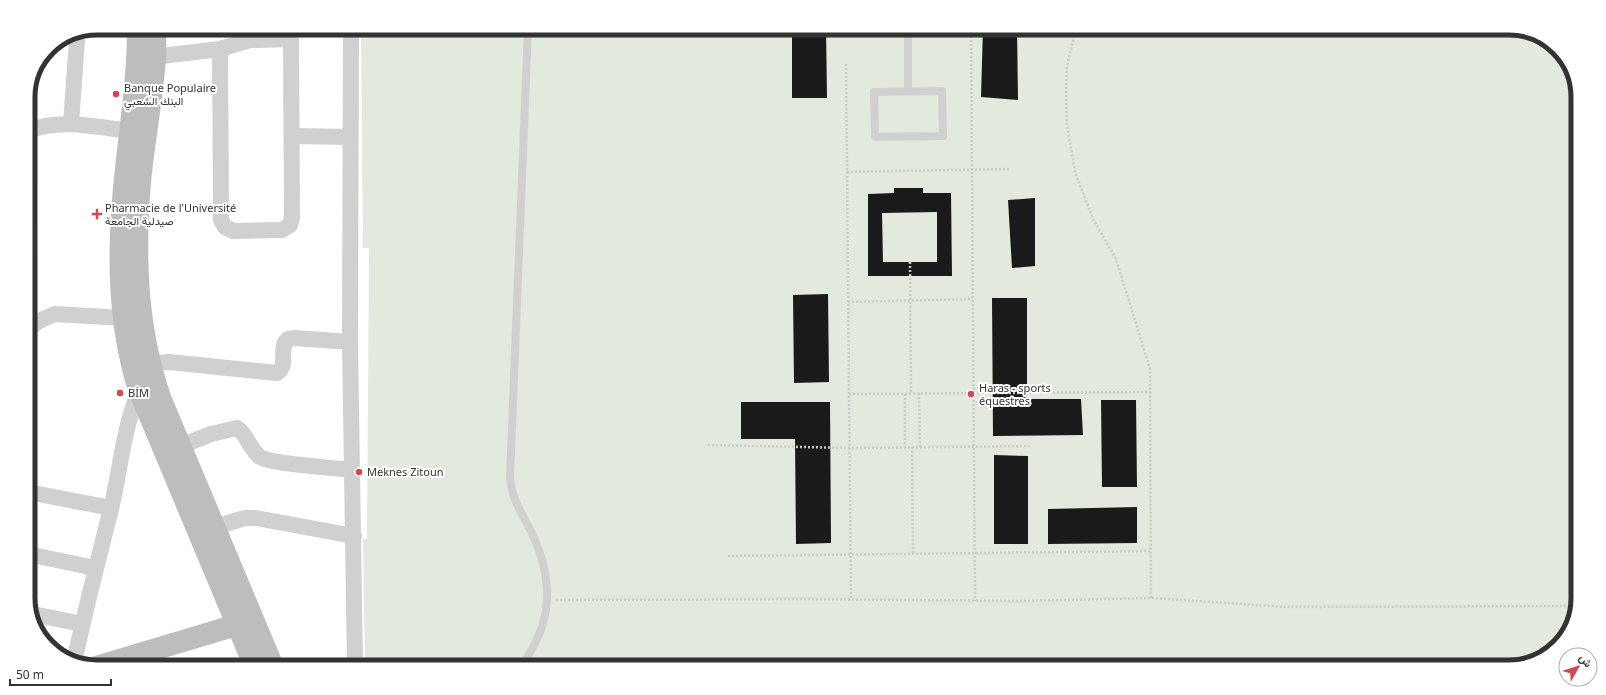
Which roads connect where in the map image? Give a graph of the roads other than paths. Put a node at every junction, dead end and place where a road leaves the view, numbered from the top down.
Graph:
1 (140, 35) edge
2 (153, 35) edge
3 (244, 35) edge
4 (255, 35) edge
5 (351, 35) edge
6 (528, 35) edge
7 (908, 35) edge
8 (77, 41) dead end
9 (220, 48) junction
10 (147, 58) junction
11 (908, 91) junction
12 (71, 123) junction
13 (35, 128) edge
14 (130, 131) junction
15 (292, 136) junction
16 (350, 137) junction
17 (123, 318) junction
18 (35, 324) edge
19 (350, 342) junction
20 (151, 370) junction
21 (139, 390) junction
22 (181, 446) junction
23 (352, 470) junction
24 (35, 493) edge
25 (111, 508) junction
26 (215, 527) junction
27 (354, 536) junction
28 (35, 555) edge
29 (95, 568) junction
30 (37, 615) edge
31 (245, 622) junction
32 (82, 624) junction
33 (75, 655) edge
34 (119, 660) edge
35 (253, 660) edge
36 (269, 660) edge
37 (355, 660) edge
38 (524, 660) edge

1 - 10 main road
2 - 10 main road
3 - 9 street
4 - 15 street
5 - 16 street
6 - 38 lane
7 - 11 lane
8 - 12 street
9 - 10 street
9 - 15 street
10 - 14 main road
10 - 20 main road
11 - 11 lane
12 - 13 street
12 - 14 street
14 - 17 main road
15 - 16 street
16 - 19 street
17 - 18 street
17 - 21 main road
19 - 20 street
19 - 23 street
20 - 21 street
20 - 22 main road
21 - 25 street
21 - 31 main road
22 - 23 street
22 - 26 main road
23 - 27 street
24 - 25 street
25 - 29 street
26 - 27 street
26 - 31 main road
27 - 37 street
28 - 29 street
29 - 32 street
30 - 32 street
31 - 34 main road
31 - 35 main road
31 - 36 main road
32 - 33 street

